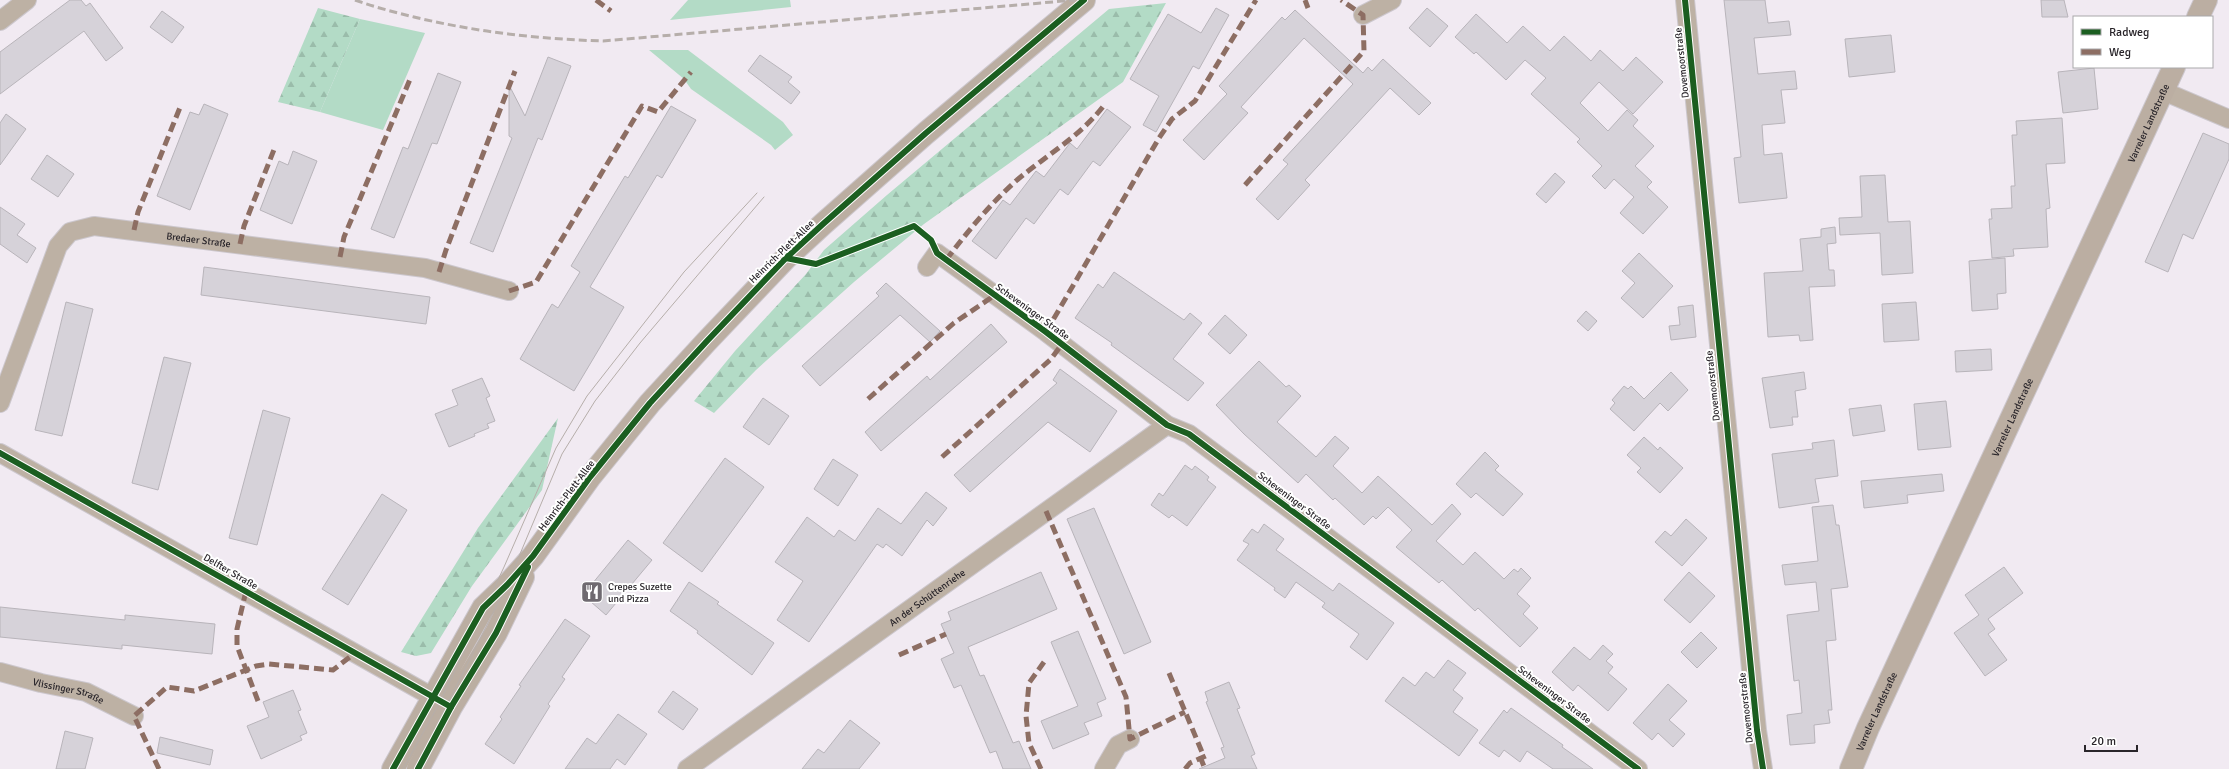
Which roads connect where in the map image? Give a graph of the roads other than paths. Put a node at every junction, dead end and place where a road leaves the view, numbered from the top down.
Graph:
1 (27, 0) edge
2 (1392, 0) edge
3 (1685, 0) edge
4 (2206, 0) edge
5 (1076, 6) edge
6 (1363, 15) dead end
7 (2198, 16) edge
8 (0, 21) edge
9 (2174, 68) edge
10 (2163, 91) junction
11 (2229, 119) edge
12 (927, 267) dead end
13 (509, 291) dead end
14 (0, 403) edge
15 (1167, 425) junction
16 (0, 453) edge
17 (0, 672) edge
18 (442, 702) junction
19 (134, 716) dead end
20 (1130, 740) dead end
21 (393, 769) edge
22 (418, 769) edge
23 (687, 769) edge
24 (1104, 769) edge
25 (1638, 769) edge
26 (1763, 769) edge
27 (1852, 769) edge

1 - 8 street
2 - 6 street
3 - 26 street, Dovemoorstraße
4 - 7 main road
5 - 18 main road, Heinrich-Plett-Allee
9 - 10 main road, Varreler Landstraße
10 - 11 street
10 - 27 main road, Varreler Landstraße
12 - 15 street, Scheveninger Straße
13 - 14 street, Bredaer Straße
15 - 23 street, An der Schüttenriehe
15 - 25 street, Scheveninger Straße
16 - 18 street, Delfter Straße
17 - 19 street, Vlissinger Straße
18 - 21 main road, Heinrich-Plett-Allee
18 - 22 main road, Heinrich-Plett-Allee
20 - 24 street

